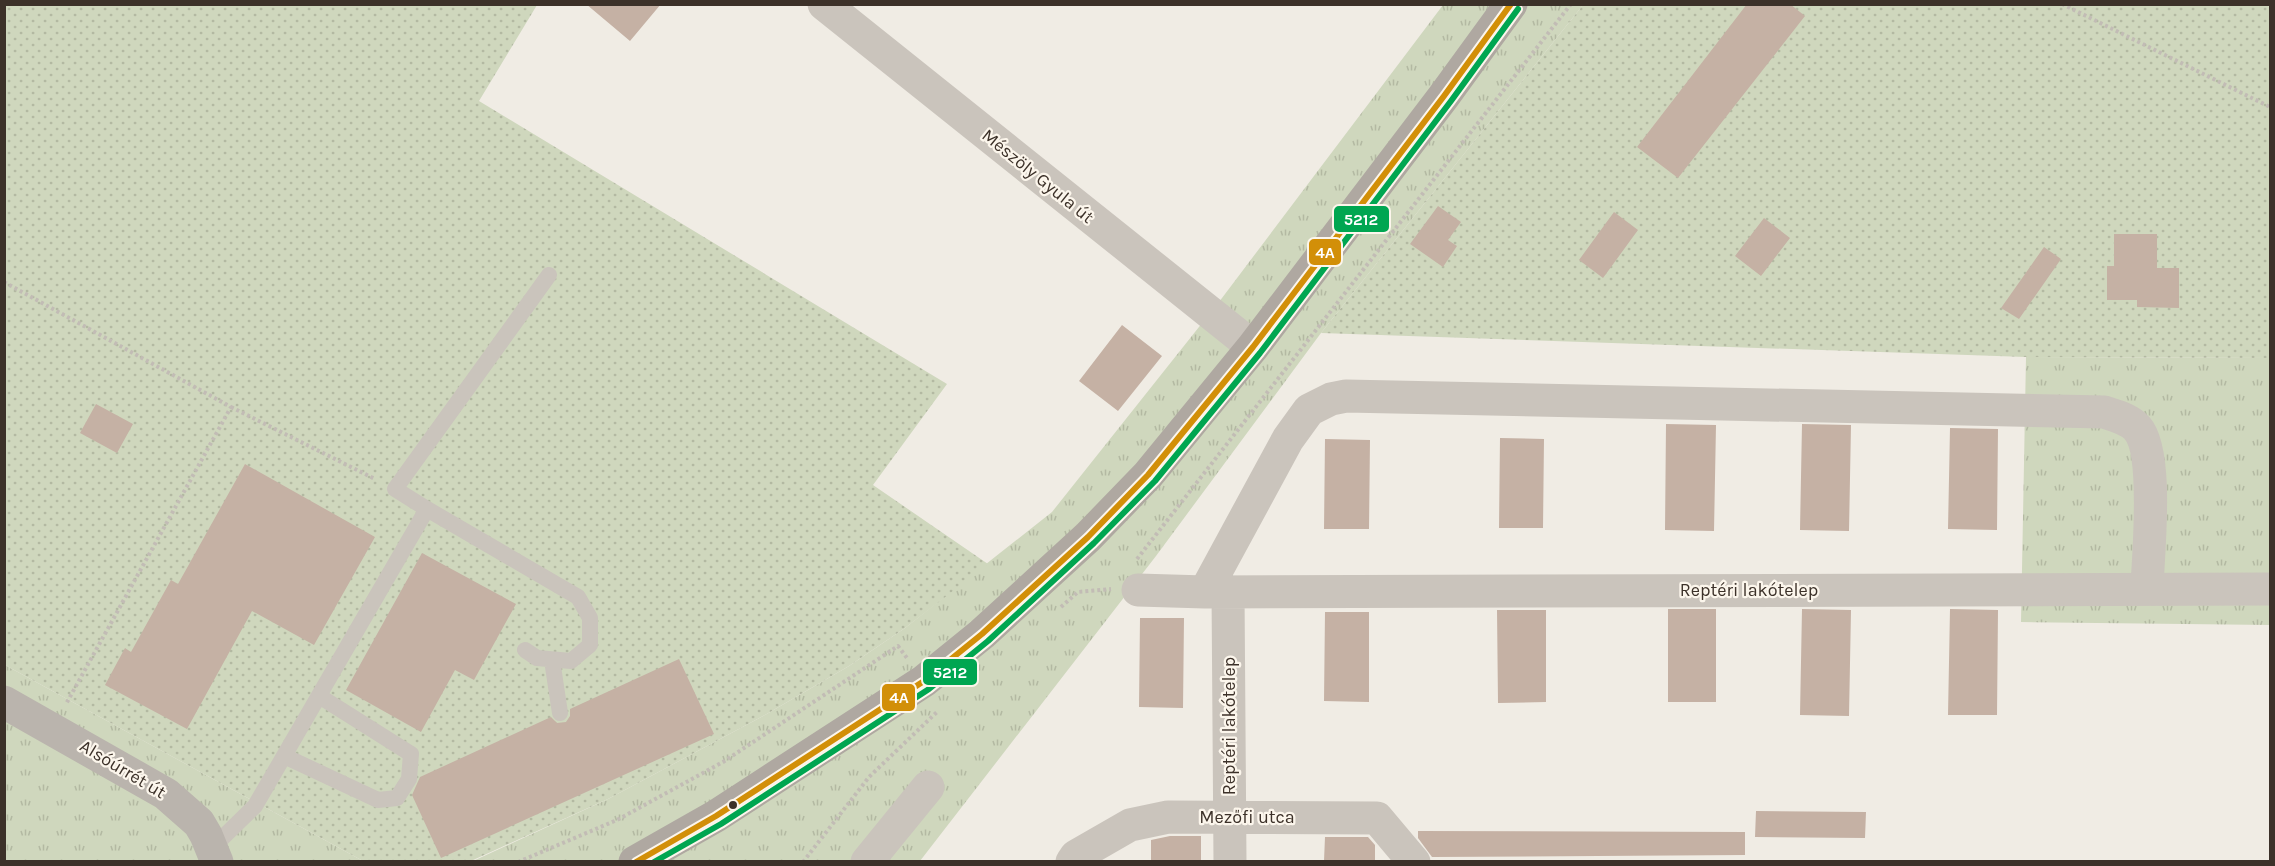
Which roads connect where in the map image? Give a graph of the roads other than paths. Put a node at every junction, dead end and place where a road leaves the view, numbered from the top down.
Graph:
1 (824, 4) edge
2 (1511, 4) edge
3 (549, 275) dead end
4 (1253, 347) junction
5 (427, 509) junction
6 (2147, 588) junction
7 (2271, 589) edge
8 (1138, 590) dead end
9 (1216, 592) junction
10 (525, 650) dead end
11 (552, 660) junction
12 (319, 696) junction
13 (4, 702) edge
14 (560, 713) dead end
15 (284, 756) junction
16 (927, 787) dead end
17 (1229, 817) junction
18 (215, 855) edge
19 (635, 861) edge
20 (867, 861) edge
21 (1072, 861) edge
22 (1230, 861) edge
23 (1414, 861) edge

1 - 4 street, Mészöly Gyula út
2 - 4 main road
3 - 5 lane
4 - 19 main road
5 - 11 lane
5 - 12 lane
6 - 7 street, Reptéri lakótelep
6 - 9 street, Reptéri lakótelep
6 - 9 street
8 - 9 street, Reptéri lakótelep
9 - 17 street, Reptéri lakótelep
10 - 11 lane
11 - 14 lane
12 - 15 lane
12 - 15 lane
13 - 18 street, Alsóúrrét út
15 - 18 lane
16 - 20 street
17 - 21 street, Mezőfi utca
17 - 22 street, Reptéri lakótelep
17 - 23 street, Mezőfi utca

